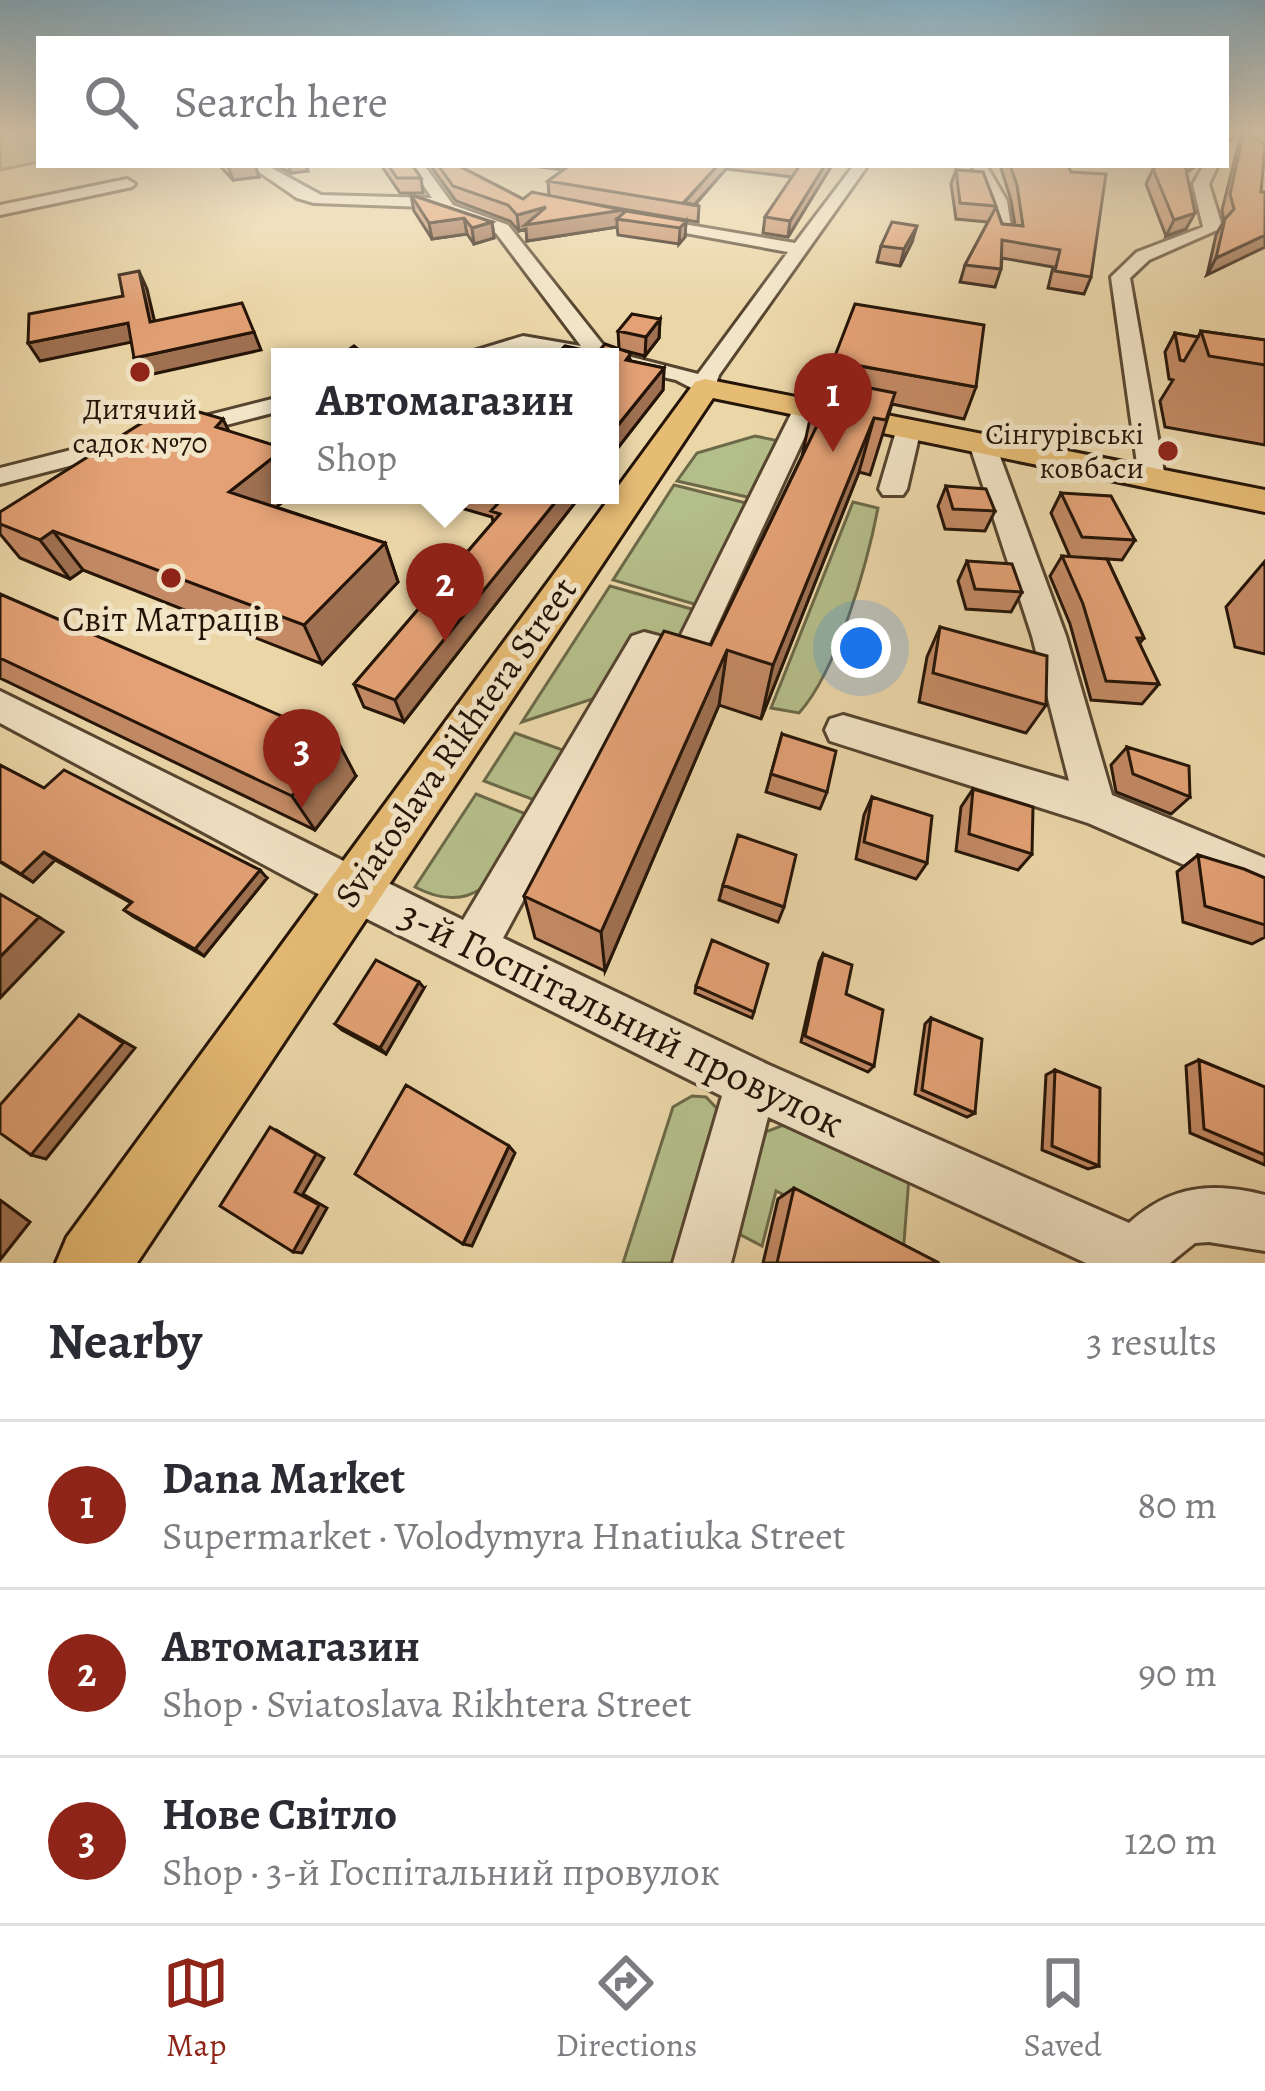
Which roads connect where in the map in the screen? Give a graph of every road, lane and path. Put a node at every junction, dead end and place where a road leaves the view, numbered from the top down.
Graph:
1 (98, 190) edge
2 (294, 190) edge
3 (435, 190) edge
4 (837, 190) edge
5 (993, 190) edge
6 (1203, 190) edge
7 (652, 203) edge
8 (446, 206) junction
9 (0, 210) edge
10 (1007, 236) edge
11 (799, 249) junction
12 (500, 348) edge
13 (556, 348) edge
14 (598, 348) edge
15 (619, 360) edge
16 (705, 388) junction
17 (271, 406) edge
18 (806, 408) junction
19 (910, 428) junction
20 (982, 442) junction
21 (0, 476) edge
22 (1152, 478) junction
23 (893, 489) dead end
24 (1265, 501) edge
25 (0, 706) edge
26 (843, 730) dead end
27 (1095, 807) junction
28 (1265, 879) edge
29 (352, 889) junction
30 (473, 947) junction
31 (751, 1083) junction
32 (1265, 1223) edge
33 (1103, 1252) edge
34 (93, 1263) edge
35 (702, 1263) edge

1 - 9 street
2 - 8 street
3 - 8 street
4 - 11 street, Sviatoslava Rikhtera Street
5 - 10 street
6 - 22 street
7 - 11 street
8 - 14 street
11 - 16 street, Sviatoslava Rikhtera Street
12 - 13 street
15 - 16 street
16 - 18 main road
16 - 29 main road, Sviatoslava Rikhtera Street
17 - 21 street
18 - 19 main road
18 - 30 street
19 - 20 main road
19 - 23 street
20 - 22 main road
20 - 27 street
22 - 24 main road
25 - 29 street, 3-й Госпітальний провулок
26 - 27 street
27 - 28 street
29 - 30 street, 3-й Госпітальний провулок
29 - 34 main road, Sviatoslava Rikhtera Street
30 - 31 street, 3-й Госпітальний провулок
31 - 33 street, 3-й Госпітальний провулок
31 - 35 street
32 - 33 street

